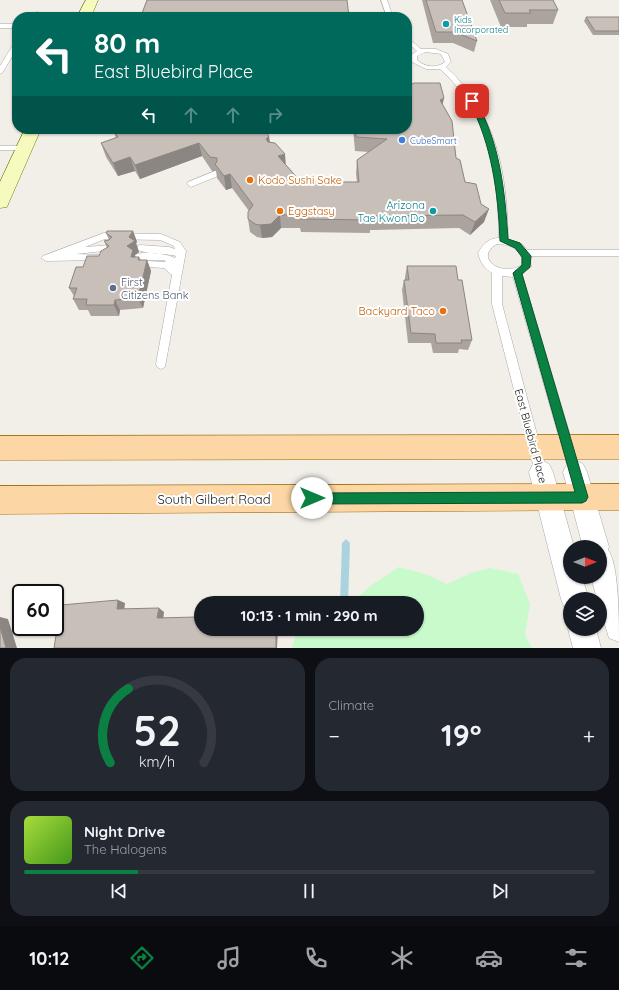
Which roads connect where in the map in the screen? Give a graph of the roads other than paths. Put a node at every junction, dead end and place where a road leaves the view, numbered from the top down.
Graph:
1 (92, 0) edge
2 (384, 0) edge
3 (86, 12) edge
4 (388, 12) edge
5 (0, 26) edge
6 (12, 26) edge
7 (412, 44) edge
8 (420, 51) junction
9 (12, 52) edge
10 (442, 67) junction
11 (0, 72) edge
12 (31, 134) edge
13 (0, 148) edge
14 (24, 148) junction
15 (215, 174) edge
16 (191, 184) dead end
17 (0, 202) edge
18 (504, 241) junction
19 (525, 253) junction
20 (619, 253) edge
21 (138, 256) edge
22 (46, 258) junction
23 (179, 264) junction
24 (497, 271) junction
25 (517, 273) junction
26 (160, 364) dead end
27 (619, 447) edge
28 (0, 448) edge
29 (569, 448) junction
30 (541, 472) junction
31 (575, 472) joint
32 (582, 497) junction
33 (619, 497) edge
34 (0, 500) edge
35 (594, 540) edge
36 (607, 584) edge
37 (573, 592) edge
38 (619, 628) edge
39 (584, 636) edge
40 (587, 648) edge

1 - 3 street
2 - 4 lane
5 - 6 lane
7 - 8 lane
8 - 10 lane
8 - 10 lane
9 - 11 lane
10 - 18 lane
12 - 14 street
13 - 14 lane
14 - 17 street
15 - 16 lane
18 - 19 lane
18 - 24 lane
19 - 20 lane
19 - 25 lane
21 - 23 lane
22 - 22 lane
22 - 23 lane
23 - 26 lane
24 - 25 lane
24 - 30 lane, East Bluebird Place
25 - 29 lane
27 - 29 main road, South Gilbert Road
28 - 30 main road, South Gilbert Road
29 - 30 main road, South Gilbert Road
29 - 31 lane
30 - 32 main road, South Gilbert Road
30 - 34 main road, South Gilbert Road
30 - 37 street, East Bluebird Place
31 - 32 street
32 - 33 main road, South Gilbert Road
32 - 35 street
36 - 38 street
39 - 40 street

